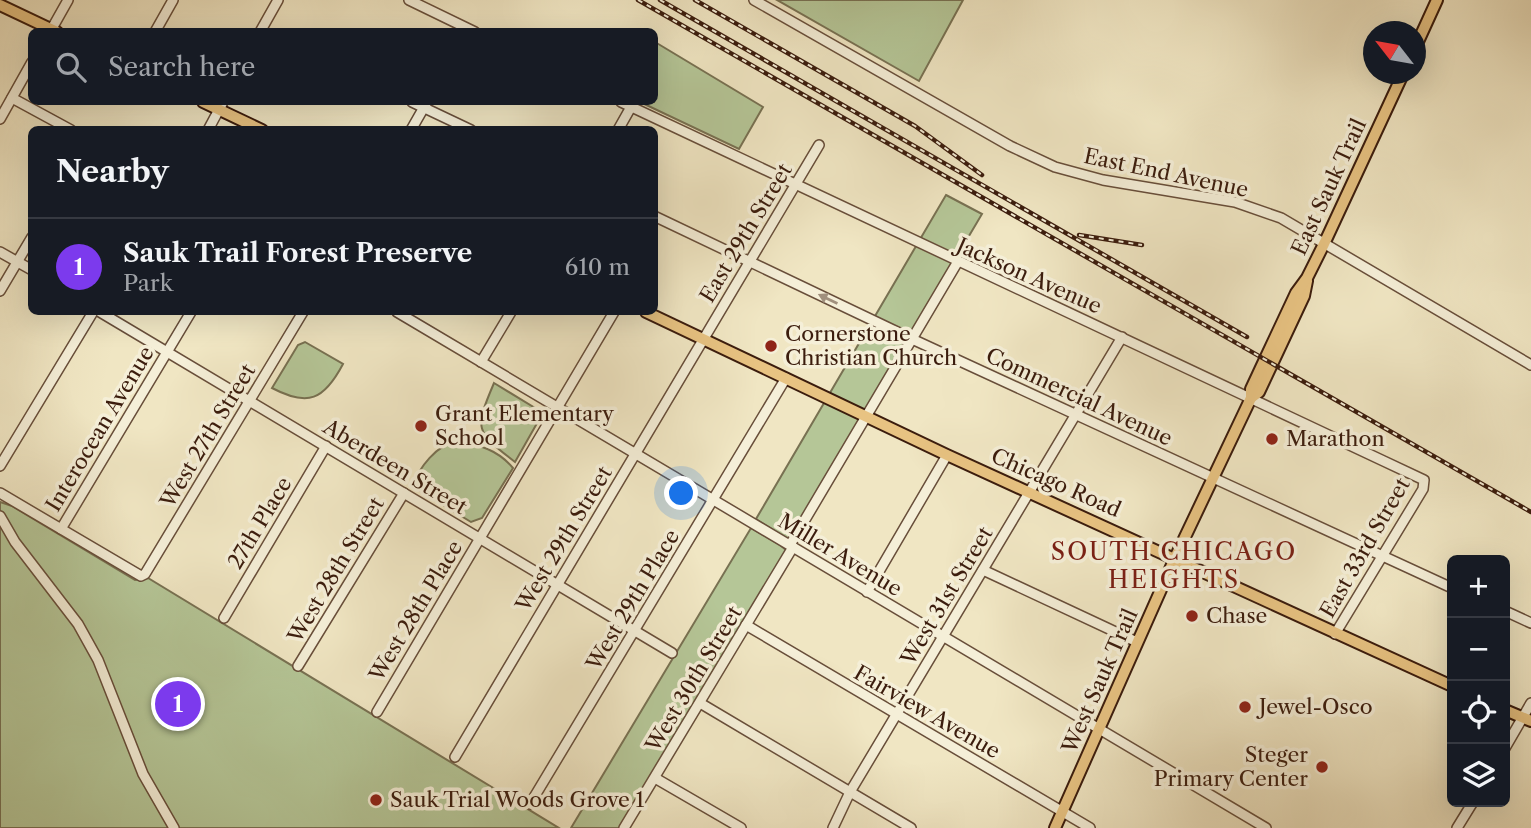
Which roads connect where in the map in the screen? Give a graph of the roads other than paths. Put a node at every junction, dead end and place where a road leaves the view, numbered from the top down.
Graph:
1 (68, 0) edge
2 (173, 0) edge
3 (278, 0) edge
4 (409, 0) edge
5 (754, 0) edge
6 (1437, 0) edge
7 (0, 5) edge
8 (1426, 24) edge
9 (46, 28) edge
10 (54, 28) edge
11 (157, 28) edge
12 (264, 28) edge
13 (466, 28) edge
14 (28, 69) edge
15 (1398, 84) edge
16 (12, 98) junction
17 (221, 105) edge
18 (424, 105) edge
19 (427, 105) edge
20 (627, 105) edge
21 (631, 107) junction
22 (0, 119) edge
23 (64, 126) edge
24 (210, 126) edge
25 (255, 126) edge
26 (413, 126) edge
27 (464, 126) edge
28 (620, 126) edge
29 (820, 145) dead end
30 (794, 185) junction
31 (658, 218) edge
32 (28, 244) edge
33 (1324, 244) junction
34 (0, 252) edge
35 (17, 262) junction
36 (749, 262) junction
37 (957, 263) junction
38 (28, 269) edge
39 (0, 291) edge
40 (91, 315) edge
41 (105, 315) edge
42 (189, 315) edge
43 (301, 315) edge
44 (402, 315) edge
45 (509, 315) edge
46 (612, 315) edge
47 (653, 315) edge
48 (1122, 337) junction
49 (704, 338) junction
50 (912, 339) junction
51 (167, 351) junction
52 (481, 362) junction
53 (1269, 362) joint
54 (1531, 365) edge
55 (786, 378) junction
56 (1251, 398) junction
57 (249, 400) junction
58 (558, 407) junction
59 (1075, 414) junction
60 (867, 417) junction
61 (326, 446) junction
62 (636, 453) junction
63 (947, 455) junction
64 (0, 466) edge
65 (1213, 477) junction
66 (1424, 480) joint
67 (1030, 492) junction
68 (0, 493) edge
69 (404, 493) junction
70 (714, 500) junction
71 (0, 516) edge
72 (61, 529) junction
73 (480, 538) junction
74 (792, 546) junction
75 (1382, 556) junction
76 (1175, 558) junction
77 (983, 570) junction
78 (557, 584) junction
79 (1447, 586) edge
80 (867, 592) junction
81 (1510, 613) edge
82 (224, 618) dead end
83 (1531, 623) edge
84 (746, 625) junction
85 (635, 631) junction
86 (1335, 634) junction
87 (944, 636) junction
88 (1137, 642) junction
89 (672, 653) dead end
90 (298, 666) dead end
91 (1447, 684) edge
92 (700, 702) junction
93 (1531, 703) edge
94 (377, 712) dead end
95 (1510, 712) edge
96 (897, 714) junction
97 (1527, 720) edge
98 (1100, 729) junction
99 (1508, 744) edge
100 (455, 757) dead end
101 (655, 778) junction
102 (850, 792) junction
103 (530, 804) dead end
104 (1470, 807) edge
105 (1063, 812) junction
106 (1251, 824) edge
107 (174, 828) edge
108 (625, 828) edge
109 (741, 828) edge
110 (833, 828) edge
111 (911, 828) edge
112 (1055, 828) edge
113 (1090, 828) edge
114 (1266, 828) edge
115 (1457, 828) edge

1 - 10 street
2 - 11 street
3 - 12 street
4 - 13 street
5 - 33 street, East End Avenue
6 - 8 main road
7 - 9 main road
14 - 16 street
15 - 33 main road, East Sauk Trail
16 - 22 street
16 - 23 street
17 - 24 street
17 - 25 main road
18 - 26 street
19 - 27 street
20 - 21 street, Jackson Avenue
21 - 28 street
21 - 30 street, Jackson Avenue
29 - 30 street, East 29th Street
30 - 36 street, East 29th Street
30 - 37 street, Jackson Avenue
31 - 36 street, Commercial Avenue
32 - 35 street
33 - 53 main road, East Sauk Trail
33 - 54 street, East End Avenue
34 - 35 street
35 - 38 street
35 - 39 street
36 - 49 street, East 29th Street
50 -> 36 street, Commercial Avenue
37 - 48 street, Jackson Avenue
37 - 50 street, West 30th Street
40 - 64 street
41 - 51 street, Aberdeen Street
42 - 51 street, Interocean Avenue
43 - 57 street, West 27th Street
44 - 52 street, Miller Avenue
45 - 52 street
46 - 58 street, West 28th Place
47 - 49 main road, Chicago Road
48 - 56 street, Jackson Avenue
48 - 59 street, West 31st Street
49 - 55 main road, Chicago Road
49 - 62 street, West 29th Street
50 - 59 street, Commercial Avenue
50 - 60 street, West 30th Street
51 - 57 street, Aberdeen Street
51 - 72 street, Interocean Avenue
52 - 58 street, Miller Avenue
53 - 56 main road, West Sauk Trail
55 - 60 main road, Chicago Road
55 - 70 street, West 29th Place
56 - 65 main road, West Sauk Trail
56 - 66 street, Jackson Avenue
57 - 61 street, Aberdeen Street
57 - 72 street, West 27th Street
58 - 62 street, Miller Avenue
58 - 73 street, West 28th Place
59 - 65 street, Commercial Avenue
59 - 67 street, West 31st Street
60 - 63 main road, Chicago Road
60 - 74 street, West 30th Street
61 - 69 street, Aberdeen Street
61 - 82 street, 27th Place
62 - 70 street, Miller Avenue
62 - 78 street, West 29th Street
63 - 67 main road, Chicago Road
63 - 80 street
65 - 75 street, Commercial Avenue
65 - 76 main road, West Sauk Trail
66 - 75 street, East 33rd Street
67 - 76 main road, Chicago Road
67 - 77 street, West 31st Street
68 - 72 street
69 - 73 street, Aberdeen Street
69 - 90 street, West 28th Street
70 - 74 street, Miller Avenue
70 - 85 street, West 29th Place
71 - 107 street
73 - 78 street, Aberdeen Street
73 - 94 street, West 28th Place
74 - 80 street, Miller Avenue
74 - 84 street, West 30th Street
75 - 79 street, Commercial Avenue
75 - 86 street, East 33rd Street
76 - 86 main road, Chicago Road
76 - 88 main road, West Sauk Trail
77 - 87 street, West 31st Street
77 - 88 street
78 - 85 street, Aberdeen Street
78 - 100 street, West 29th Street
80 - 87 street, Miller Avenue
81 - 83 street
84 - 92 street, West 30th Street
84 - 96 street, Fairview Avenue
85 - 89 street, Aberdeen Street
85 - 103 street, West 29th Place
86 - 91 main road, Chicago Road
87 - 96 street, West 31st Street
87 - 98 street, Miller Avenue
88 - 98 main road, West Sauk Trail
92 - 101 street, West 30th Street
92 - 102 street
93 - 97 street
95 - 97 main road
96 - 102 street, West 31st Street
96 - 105 street, Fairview Avenue
97 - 99 street
98 - 105 main road, West Sauk Trail
98 - 106 street, Miller Avenue
101 - 108 street, West 30th Street
101 - 109 street
102 - 110 street, West 31st Street
102 - 111 street
104 - 115 street
105 - 112 main road, West Sauk Trail
105 - 113 street, Fairview Avenue
106 - 114 street, Miller Avenue

